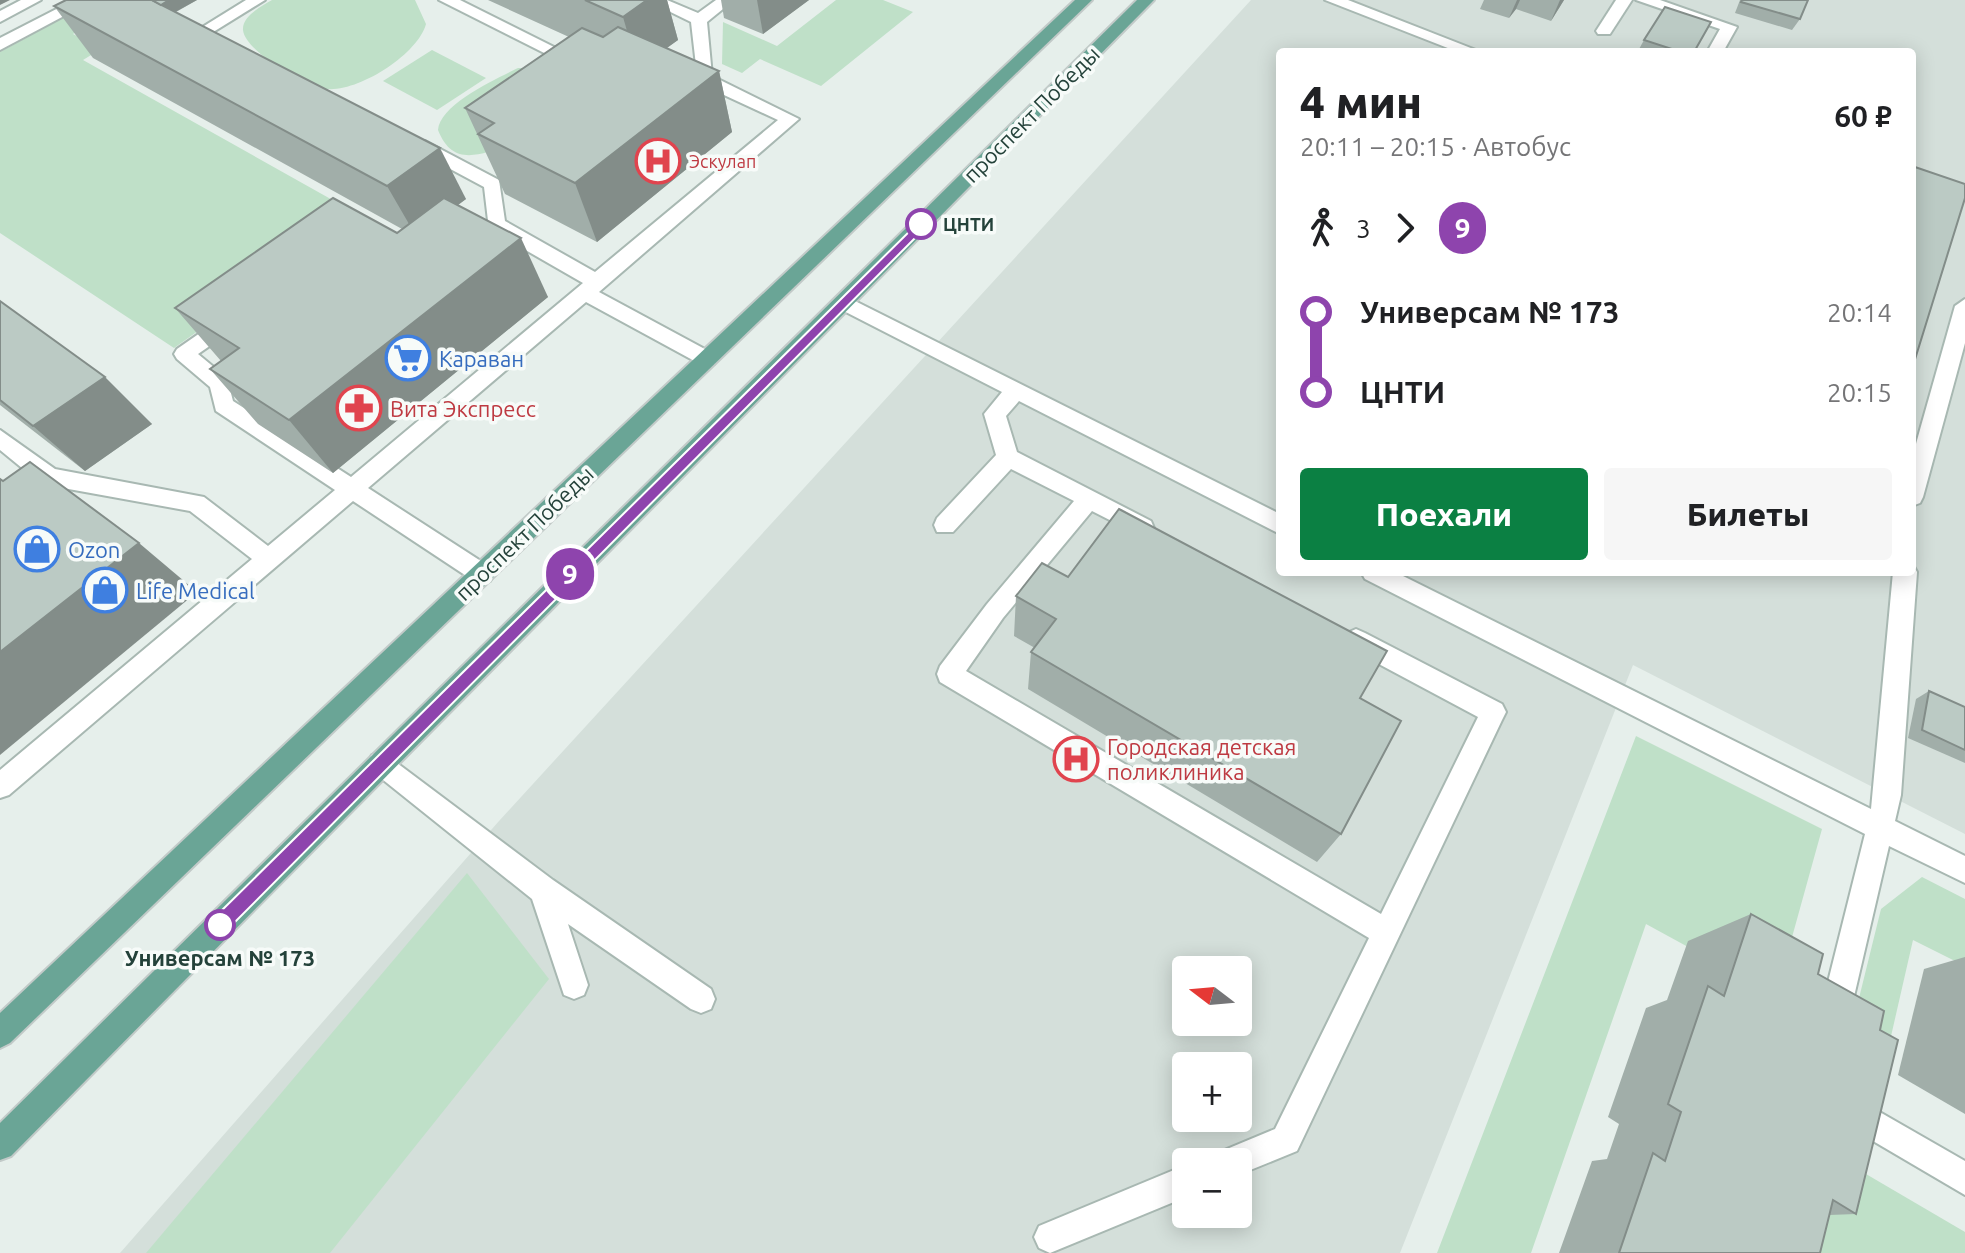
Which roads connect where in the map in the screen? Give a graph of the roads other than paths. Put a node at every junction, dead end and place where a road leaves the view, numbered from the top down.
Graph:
1 (33, 0) edge
2 (86, 0) edge
3 (257, 0) edge
4 (447, 0) edge
5 (654, 0) edge
6 (726, 0) edge
7 (1084, 0) edge
8 (1146, 0) edge
9 (1333, 0) edge
10 (1624, 0) edge
11 (1644, 0) edge
12 (0, 17) edge
13 (699, 20) junction
14 (204, 31) edge
15 (1604, 31) dead end
16 (0, 45) edge
17 (1462, 48) edge
18 (1717, 48) edge
19 (596, 71) edge
20 (396, 133) edge
21 (589, 287) junction
22 (843, 302) junction
23 (1965, 306) edge
24 (245, 311) edge
25 (707, 359) junction
26 (1016, 390) junction
27 (0, 438) edge
28 (1008, 457) junction
29 (49, 477) junction
30 (1916, 483) edge
31 (350, 489) junction
32 (1089, 499) junction
33 (0, 512) edge
34 (1276, 523) edge
35 (945, 525) dead end
36 (1158, 536) edge
37 (268, 559) junction
38 (482, 574) junction
39 (1381, 576) edge
40 (1905, 576) edge
41 (1340, 631) edge
42 (381, 763) junction
43 (0, 786) edge
44 (1882, 829) junction
45 (1965, 870) edge
46 (543, 890) junction
47 (1388, 934) junction
48 (574, 985) dead end
49 (701, 999) dead end
50 (0, 1033) edge
51 (1829, 1039) edge
52 (1830, 1098) edge
53 (0, 1145) edge
54 (1252, 1154) edge
55 (1965, 1179) edge
56 (1172, 1187) edge
57 (1050, 1237) dead end

1 - 12 lane
2 - 16 lane
3 - 14 lane
4 - 19 lane
5 - 13 lane
6 - 13 lane
7 - 25 main road, проспект Победы
8 - 22 main road, проспект Победы
9 - 17 lane
10 - 15 lane
11 - 18 lane
13 - 21 lane
20 - 21 lane
21 - 25 lane
21 - 31 lane
22 - 26 lane
22 - 42 main road, проспект Победы
23 - 30 lane
24 - 31 lane
25 - 38 main road, проспект Победы
26 - 28 lane
26 - 34 lane
27 - 29 lane
28 - 32 lane
28 - 35 lane
29 - 33 lane
29 - 37 lane
31 - 37 lane
31 - 38 lane
32 - 36 lane
32 - 47 lane
37 - 43 lane
38 - 50 main road, проспект Победы
39 - 44 lane
40 - 44 lane
41 - 47 lane
42 - 46 lane
42 - 53 main road, проспект Победы
44 - 45 lane
44 - 51 lane
46 - 48 lane
46 - 49 lane
47 - 54 lane
52 - 55 lane
56 - 57 lane

